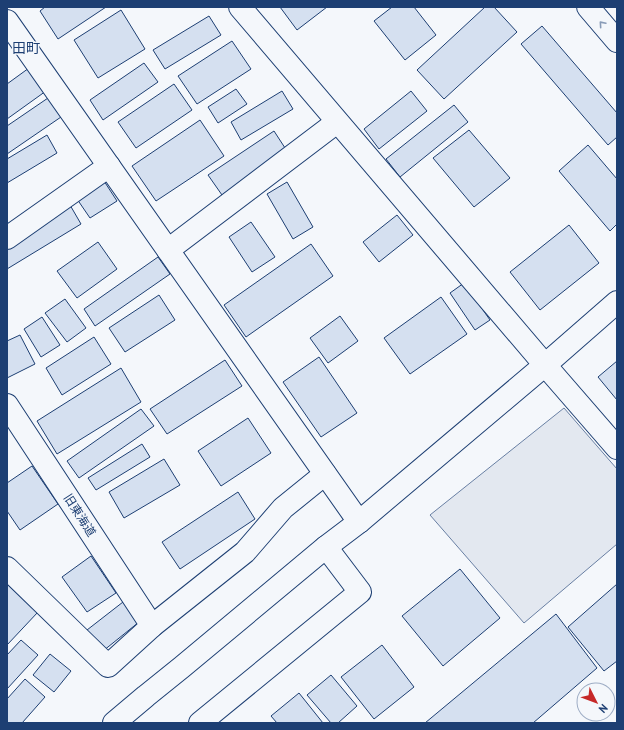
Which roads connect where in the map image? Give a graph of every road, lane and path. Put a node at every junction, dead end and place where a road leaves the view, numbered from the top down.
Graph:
1 (240, 7) edge
2 (588, 7) edge
3 (7, 21) edge
4 (617, 41) edge
5 (337, 122) junction
6 (109, 166) junction
7 (7, 238) edge
8 (168, 250) junction
9 (617, 302) edge
10 (545, 365) junction
11 (7, 405) edge
12 (617, 448) edge
13 (325, 474) junction
14 (359, 522) junction
15 (326, 547) junction
16 (7, 568) edge
17 (152, 626) junction
18 (114, 723) edge
19 (200, 723) edge

1 - 5 main road
4 -> 2 main road
3 - 6 main road
5 - 8 main road
5 - 10 main road
6 - 7 main road
6 - 8 main road
8 - 13 main road
9 - 10 main road
10 - 12 main road
10 - 14 main road
11 - 17 main road, 旧東海道
13 - 14 main road
13 - 17 main road
14 - 15 main road
15 - 18 main road
15 - 19 main road
16 - 17 main road

